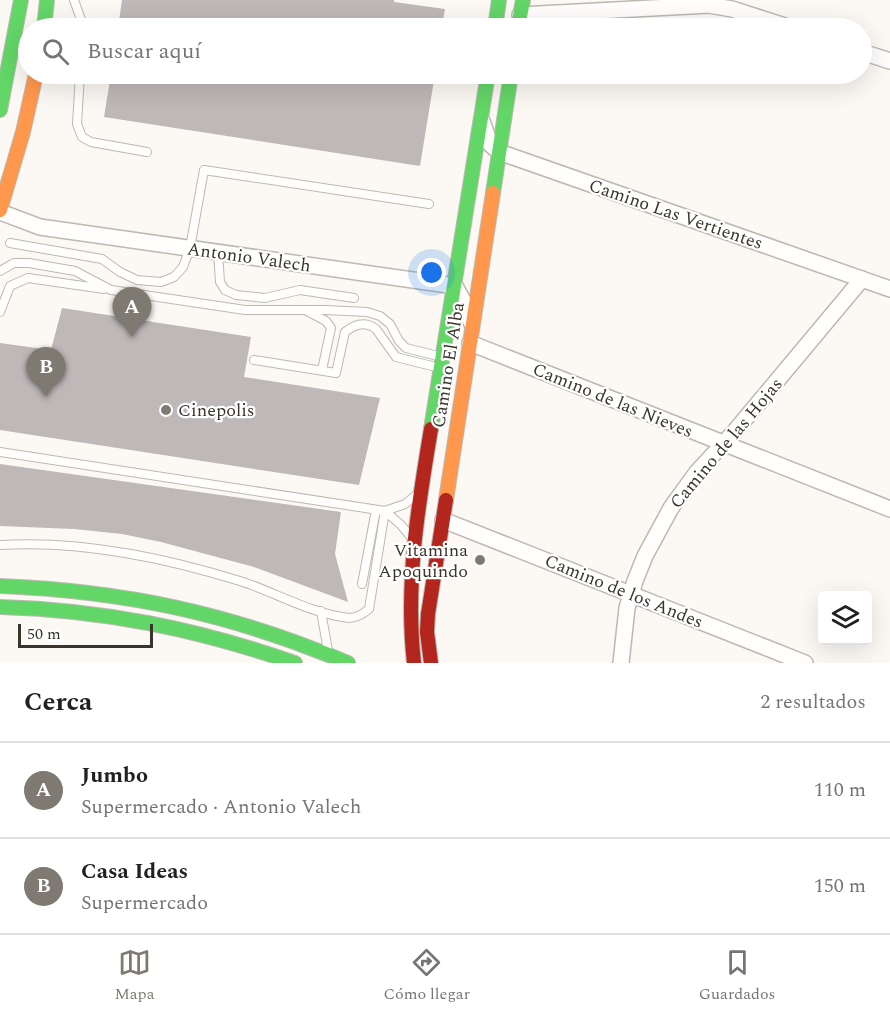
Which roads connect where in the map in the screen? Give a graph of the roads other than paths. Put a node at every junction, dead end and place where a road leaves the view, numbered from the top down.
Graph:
1 (21, 0) edge
2 (47, 0) edge
3 (74, 0) edge
4 (499, 0) edge
5 (521, 15) edge
6 (45, 18) edge
7 (80, 18) edge
8 (496, 18) edge
9 (760, 18) edge
10 (872, 55) edge
11 (890, 61) edge
12 (34, 84) edge
13 (79, 84) edge
14 (486, 84) edge
15 (509, 84) edge
16 (0, 110) edge
17 (481, 118) junction
18 (147, 152) dead end
19 (499, 152) junction
20 (429, 204) dead end
21 (0, 211) edge
22 (10, 243) dead end
23 (190, 249) junction
24 (218, 252) junction
25 (0, 271) edge
26 (862, 279) junction
27 (150, 282) junction
28 (455, 286) junction
29 (890, 289) edge
30 (111, 290) junction
31 (148, 295) junction
32 (265, 298) junction
33 (354, 298) dead end
34 (264, 310) junction
35 (305, 310) junction
36 (0, 312) edge
37 (471, 335) junction
38 (254, 360) dead end
39 (442, 362) junction
40 (322, 370) junction
41 (724, 444) junction
42 (0, 452) edge
43 (421, 489) junction
44 (890, 509) edge
45 (376, 510) junction
46 (385, 511) junction
47 (443, 520) junction
48 (0, 544) edge
49 (415, 544) junction
50 (362, 584) dead end
51 (0, 586) edge
52 (631, 594) junction
53 (0, 607) edge
54 (321, 611) junction
55 (329, 654) junction
56 (295, 663) edge
57 (348, 663) edge
58 (414, 663) edge
59 (431, 663) edge
60 (621, 663) edge
61 (805, 663) edge

1 - 16 main road
2 - 6 main road
3 - 7 lane
4 - 8 main road
5 - 9 street
10 - 11 street
12 - 21 main road
13 - 18 lane
14 - 17 main road, Camino El Alba
15 - 19 main road, Camino El Alba
17 - 19 street
17 - 28 main road, Camino El Alba
19 - 26 street, Camino Las Vertientes
19 - 37 main road, Camino El Alba
20 - 23 lane
21 - 23 street, Antonio Valech
22 - 27 lane
23 - 24 street, Antonio Valech
23 - 27 lane
24 - 28 street, Antonio Valech
24 - 32 lane
25 - 30 lane
26 - 29 street, Camino Las Vertientes
26 - 41 street, Camino de las Hojas
27 - 31 lane
28 - 37 street
28 - 39 main road, Camino El Alba
30 - 31 lane
30 - 36 lane
31 - 34 lane
32 - 33 lane
32 - 34 lane
34 - 35 lane
35 - 39 lane
35 - 40 lane
37 - 41 street, Camino de las Nieves
37 - 47 main road, Camino El Alba
38 - 40 lane
39 - 40 lane
39 - 43 main road, Camino El Alba
41 - 44 street, Camino de las Nieves
41 - 52 street, Camino de las Hojas
42 - 45 lane
43 - 46 lane
43 - 49 main road, Camino El Alba
45 - 46 lane
45 - 50 lane
46 - 49 lane
46 - 54 lane
47 - 52 street, Camino de los Andes
47 - 59 main road, Camino El Alba
48 - 54 lane
49 - 58 main road, Camino El Alba
51 - 55 main road
52 - 60 street, Camino de las Hojas
52 - 61 street, Camino de los Andes
53 - 56 main road
54 - 55 lane
55 - 57 main road

